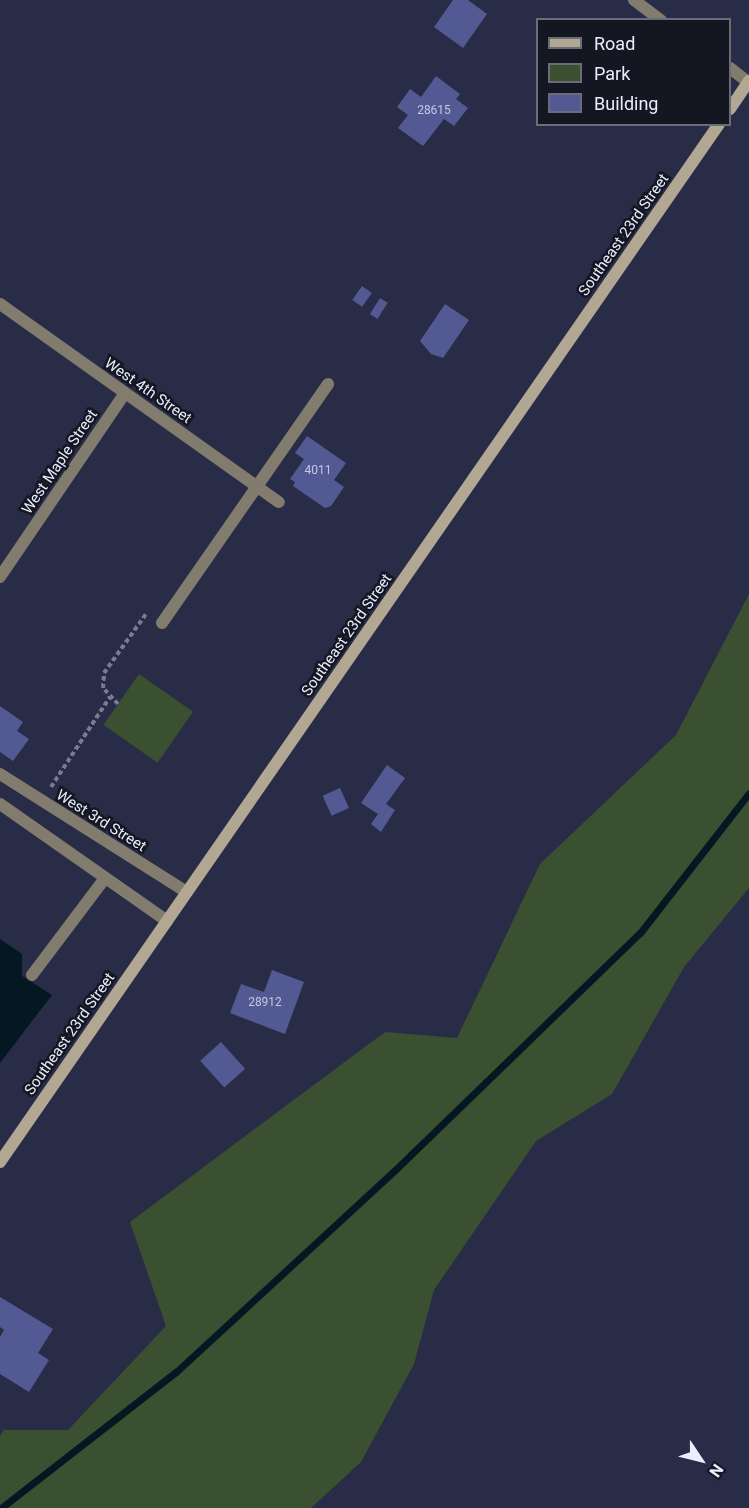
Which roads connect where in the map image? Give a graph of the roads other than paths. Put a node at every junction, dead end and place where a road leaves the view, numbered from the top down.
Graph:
1 (634, 0) edge
2 (658, 18) edge
3 (731, 70) edge
4 (749, 81) edge
5 (731, 106) edge
6 (717, 126) edge
7 (0, 304) edge
8 (328, 384) dead end
9 (125, 393) junction
10 (257, 486) junction
11 (279, 502) dead end
12 (0, 577) edge
13 (162, 623) dead end
14 (0, 774) edge
15 (0, 804) edge
16 (105, 878) junction
17 (187, 892) junction
18 (167, 921) junction
19 (32, 975) dead end
20 (0, 1162) edge

1 - 2 street
3 - 4 street
4 - 5 street
6 - 17 street, Southeast 23rd Street
7 - 9 street, West 4th Street
8 - 10 street
9 - 10 street, West 4th Street
9 - 12 street, West Maple Street
10 - 11 street, West 4th Street
10 - 13 street
14 - 17 street, West 3rd Street
15 - 16 street
16 - 18 street
16 - 19 street
17 - 18 street, Southeast 23rd Street
18 - 20 street, Southeast 23rd Street

